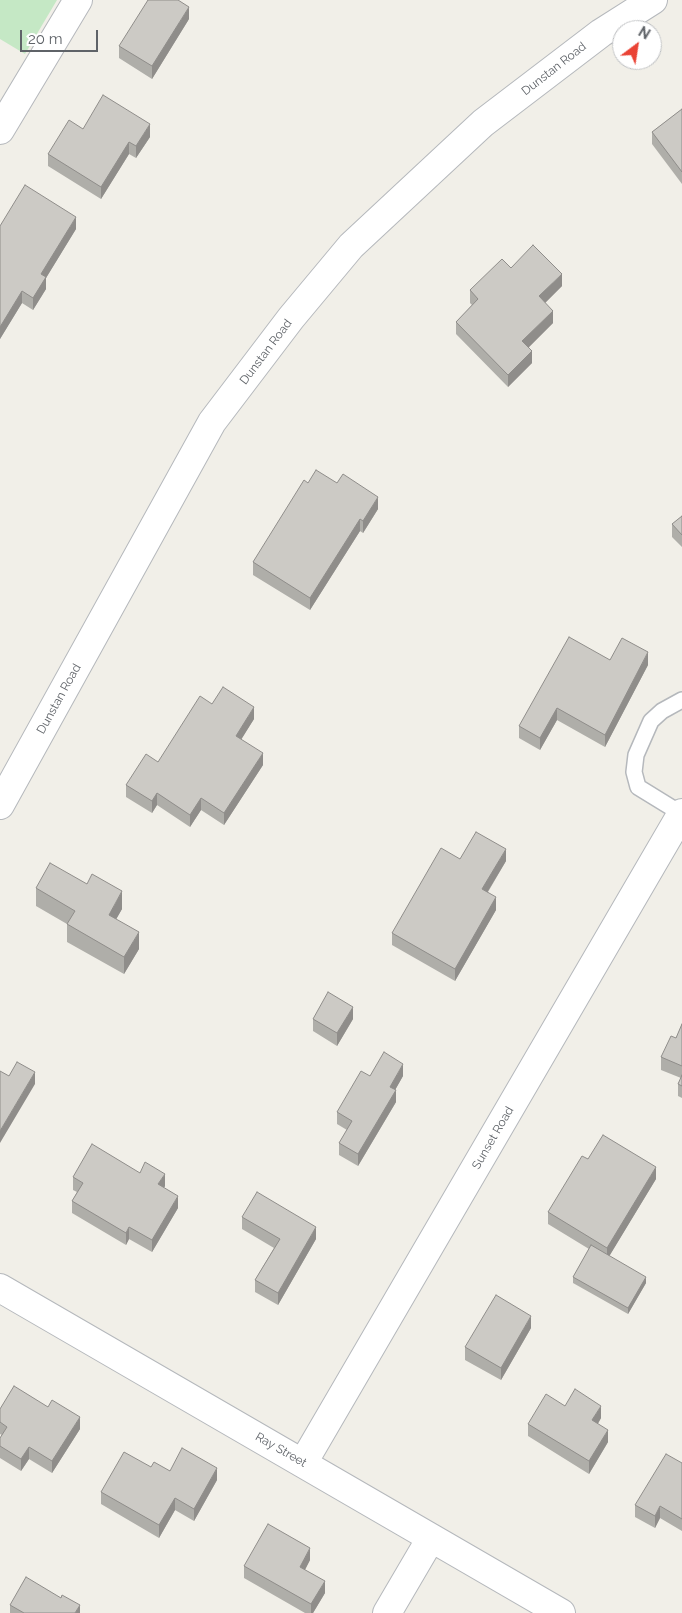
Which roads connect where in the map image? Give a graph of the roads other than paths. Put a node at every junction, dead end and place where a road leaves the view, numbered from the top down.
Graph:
1 (78, 0) edge
2 (653, 0) edge
3 (0, 130) edge
4 (682, 700) edge
5 (0, 805) edge
6 (682, 814) edge
7 (0, 1288) edge
8 (303, 1463) junction
9 (431, 1538) junction
10 (387, 1613) edge
11 (561, 1613) edge

1 - 3 street
2 - 5 street, Dunstan Road
4 - 6 lane
6 - 8 street, Sunset Road
7 - 8 street, Ray Street
8 - 9 street, Ray Street
9 - 10 street
9 - 11 street, Ray Street

